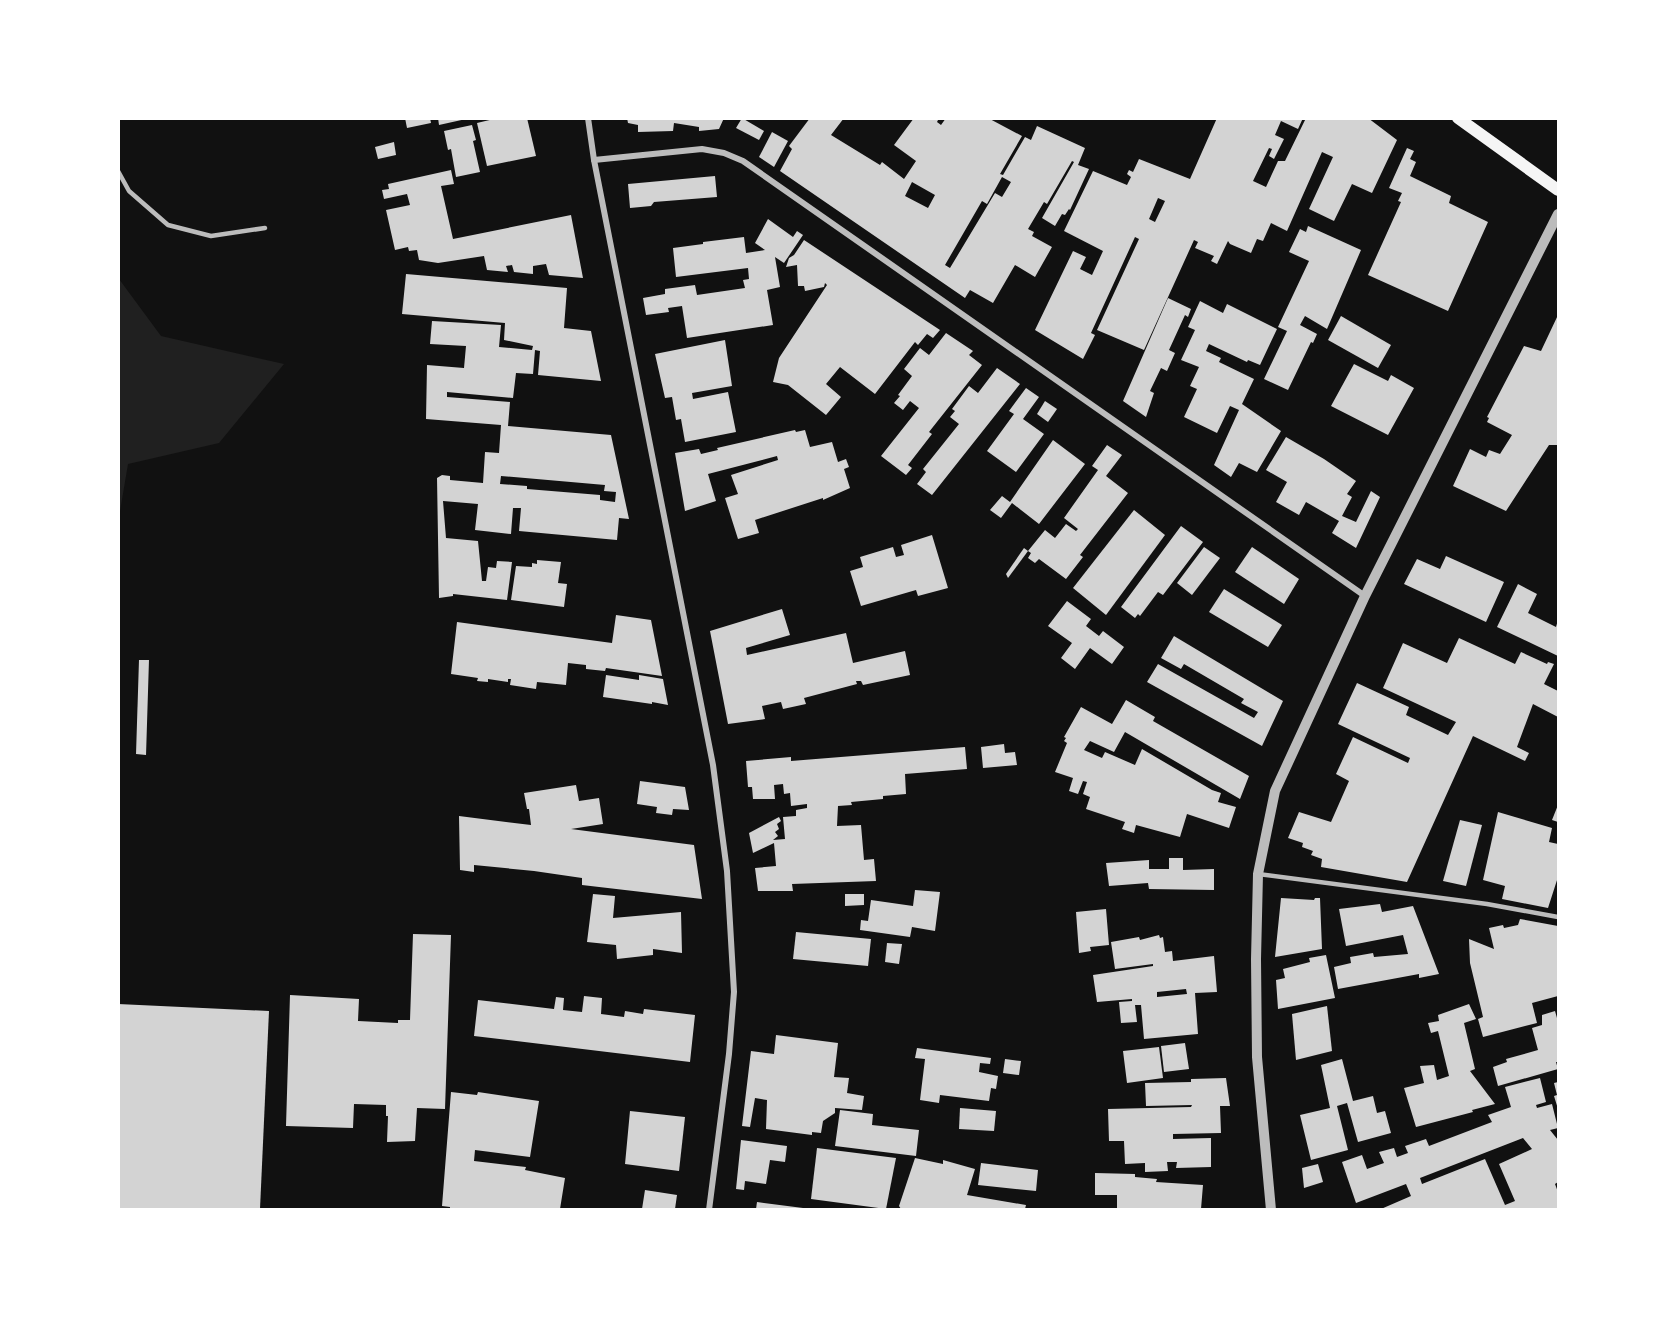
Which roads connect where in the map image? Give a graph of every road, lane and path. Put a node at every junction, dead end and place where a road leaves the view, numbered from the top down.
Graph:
1 (588, 118) edge
2 (1458, 118) edge
3 (594, 160) junction
4 (118, 171) edge
5 (1558, 190) edge
6 (1558, 214) edge
7 (265, 228) dead end
8 (1365, 596) junction
9 (1258, 874) junction
10 (1558, 917) edge
11 (709, 1209) edge
12 (1271, 1209) edge

1 - 3 street
2 - 5 main road
3 - 8 street
3 - 11 street
4 - 7 lane
6 - 8 street
8 - 9 street
9 - 10 lane
9 - 12 street

